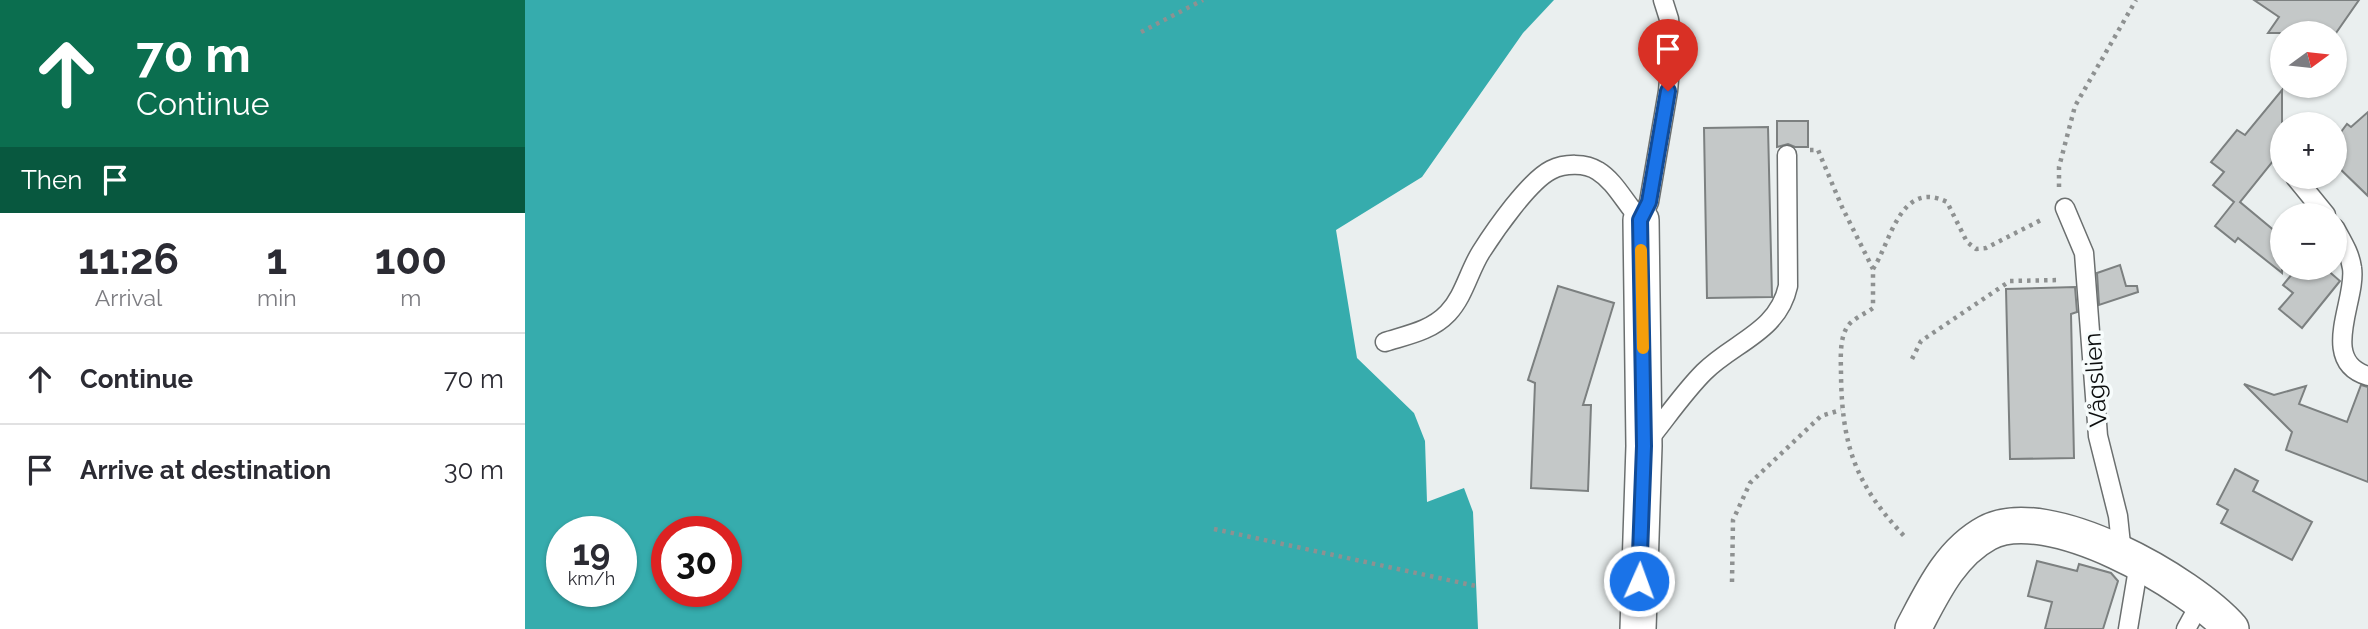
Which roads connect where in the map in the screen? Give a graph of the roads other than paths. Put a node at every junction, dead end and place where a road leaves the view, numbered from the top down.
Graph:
1 (1663, 0) edge
2 (1787, 155) dead end
3 (2305, 189) edge
4 (2316, 203) edge
5 (2060, 211) road end
6 (1640, 220) junction
7 (2347, 252) edge
8 (1385, 342) dead end
9 (2368, 376) edge
10 (1644, 446) junction
11 (2130, 559) junction
12 (2194, 615) edge
13 (1638, 629) edge
14 (1913, 629) edge
15 (2128, 629) edge
16 (2231, 629) edge

1 - 6 lane
2 - 10 lane
3 - 4 lane
5 - 11 lane, Vågslien
6 - 8 lane
6 - 10 street
7 - 9 lane
10 - 13 street
11 - 12 street
11 - 14 street
11 - 15 lane, Vågslien
12 - 16 street

